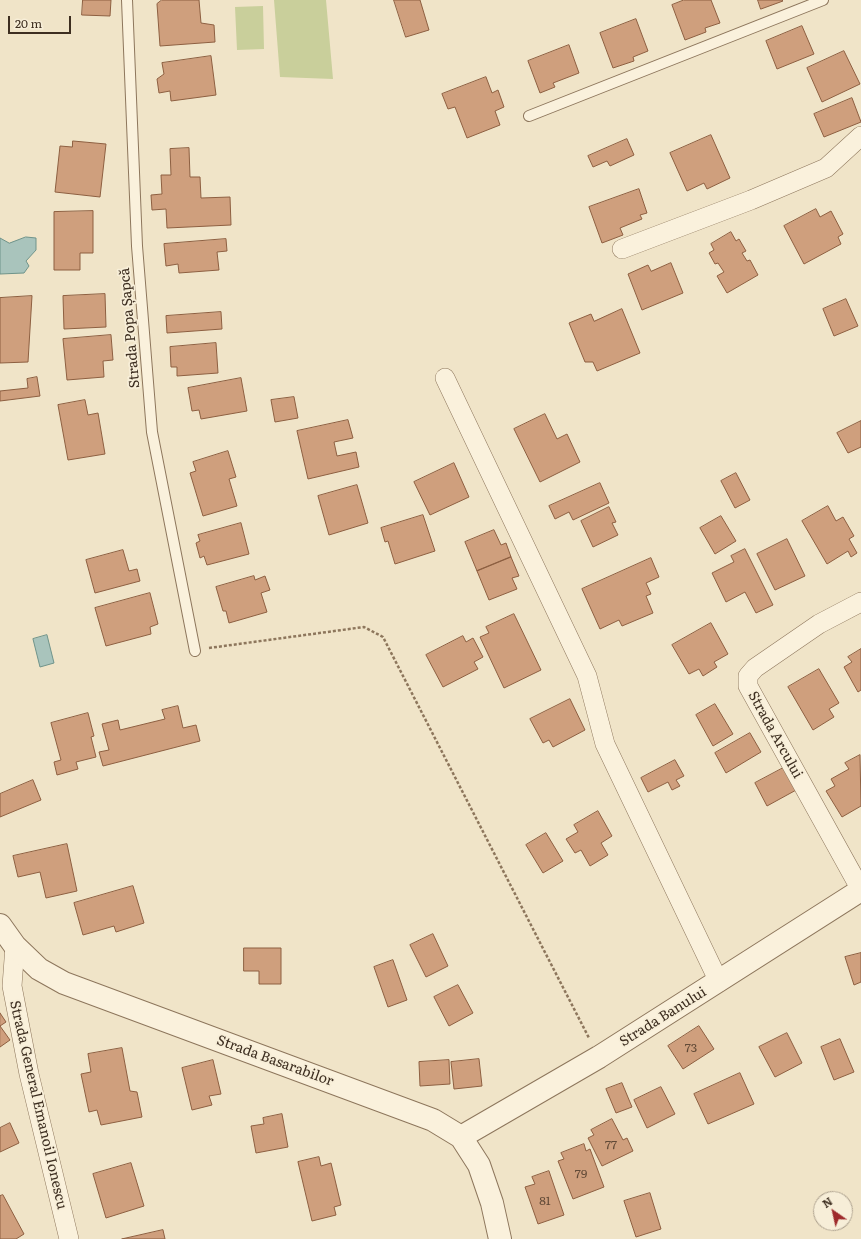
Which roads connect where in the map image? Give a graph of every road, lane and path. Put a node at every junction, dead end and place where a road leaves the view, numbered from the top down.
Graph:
1 (127, 0) edge
2 (823, 0) edge
3 (529, 116) dead end
4 (861, 136) edge
5 (622, 249) dead end
6 (444, 378) dead end
7 (861, 602) edge
8 (195, 650) joint
9 (861, 890) edge
10 (0, 925) edge
11 (15, 946) junction
12 (718, 982) junction
13 (599, 1057) junction
14 (461, 1137) junction
15 (69, 1239) edge
16 (500, 1239) edge

1 - 8 lane, Strada Popa Șapcă
2 - 3 lane
4 - 5 street
6 - 12 street
7 - 9 street, Strada Arcului
8 - 13 path
9 - 12 street, Strada Banului
10 - 11 street, Strada Basarabilor
11 - 14 street, Strada Basarabilor
11 - 15 street, Strada General Emanoil Ionescu
12 - 13 street, Strada Banului
13 - 14 street, Strada Banului
14 - 16 street, Strada Basarabilor

